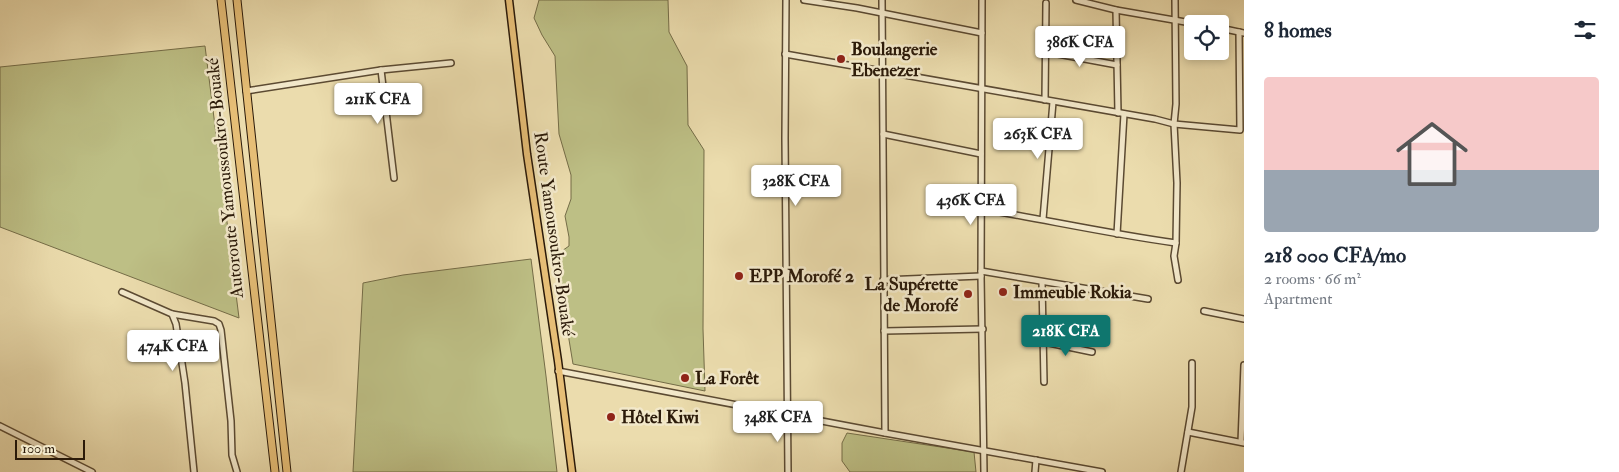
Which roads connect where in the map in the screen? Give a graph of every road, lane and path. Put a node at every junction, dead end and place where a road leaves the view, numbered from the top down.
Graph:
1 (221, 0) edge
2 (237, 0) edge
3 (509, 0) edge
4 (786, 0) edge
5 (804, 0) edge
6 (882, 0) edge
7 (982, 0) edge
8 (1040, 0) edge
9 (1076, 0) edge
10 (1175, 0) edge
11 (1049, 1) edge
12 (1116, 10) junction
13 (882, 14) junction
14 (1175, 20) junction
15 (1184, 22) edge
16 (1241, 32) edge
17 (982, 34) junction
18 (1047, 52) junction
19 (785, 54) junction
20 (451, 63) dead end
21 (1117, 65) junction
22 (382, 70) junction
23 (882, 72) junction
24 (982, 89) junction
25 (246, 91) junction
26 (1046, 100) junction
27 (1053, 102) junction
28 (1121, 114) junction
29 (1174, 124) junction
30 (882, 134) junction
31 (981, 154) junction
32 (394, 178) dead end
33 (982, 209) junction
34 (1043, 219) junction
35 (1117, 234) junction
36 (1176, 243) junction
37 (981, 274) junction
38 (883, 280) junction
39 (1178, 280) dead end
40 (1042, 282) junction
41 (122, 292) dead end
42 (1148, 299) dead end
43 (1204, 311) dead end
44 (172, 314) junction
45 (1244, 319) edge
46 (983, 329) junction
47 (884, 331) junction
48 (1044, 342) junction
49 (1092, 352) dead end
50 (1192, 363) dead end
51 (1244, 365) edge
52 (558, 371) junction
53 (1244, 378) edge
54 (1044, 382) dead end
55 (788, 415) junction
56 (0, 426) edge
57 (1188, 432) junction
58 (884, 433) junction
59 (1243, 442) edge
60 (984, 451) junction
61 (1036, 460) junction
62 (82, 470) edge
63 (1073, 470) edge
64 (92, 472) edge
65 (194, 472) edge
66 (237, 472) edge
67 (275, 472) edge
68 (288, 472) edge
69 (572, 472) edge
70 (788, 472) edge
71 (984, 472) edge
72 (1035, 472) edge
73 (1102, 472) edge
74 (1181, 472) edge

1 - 67 highway, Autoroute Yamoussoukro-Bouaké
2 - 25 highway, Autoroute Yamoussoukro-Bouaké
3 - 52 main road, Route Yamousoukro-Bouaké
4 - 19 street
5 - 13 street
6 - 13 street
7 - 17 street
8 - 11 street
9 - 12 street
10 - 14 street
11 - 18 street
12 - 14 street
12 - 21 street
13 - 17 street
13 - 23 street
14 - 15 street
14 - 29 street
16 - 29 street
17 - 24 street
18 - 21 street
18 - 26 street
19 - 23 street
19 - 55 street
20 - 22 street
21 - 28 street
22 - 25 street
22 - 32 street
23 - 24 street
23 - 30 street
24 - 26 street
24 - 31 street
25 - 68 highway, Autoroute Yamoussoukro-Bouaké
26 - 27 street
27 - 28 street
27 - 34 street
28 - 29 street
28 - 35 street
29 - 36 street
30 - 31 street
30 - 38 street
31 - 33 street
33 - 34 street
33 - 37 street
34 - 35 street
35 - 36 street
36 - 39 street
37 - 38 street
37 - 40 street
37 - 46 street
38 - 47 street
40 - 42 street
40 - 48 street
41 - 44 street
43 - 45 street
44 - 65 street
44 - 66 street
46 - 47 street
46 - 60 street
47 - 58 street
48 - 49 street
48 - 54 street
50 - 57 street
51 - 53 street
52 - 55 street
52 - 69 main road, Route Yamousoukro-Bouaké
53 - 59 street
55 - 58 street
55 - 70 street
56 - 62 street
57 - 59 street
57 - 74 street
58 - 60 street
60 - 61 street
60 - 71 street
61 - 63 street
61 - 72 street
62 - 64 street
63 - 73 street

